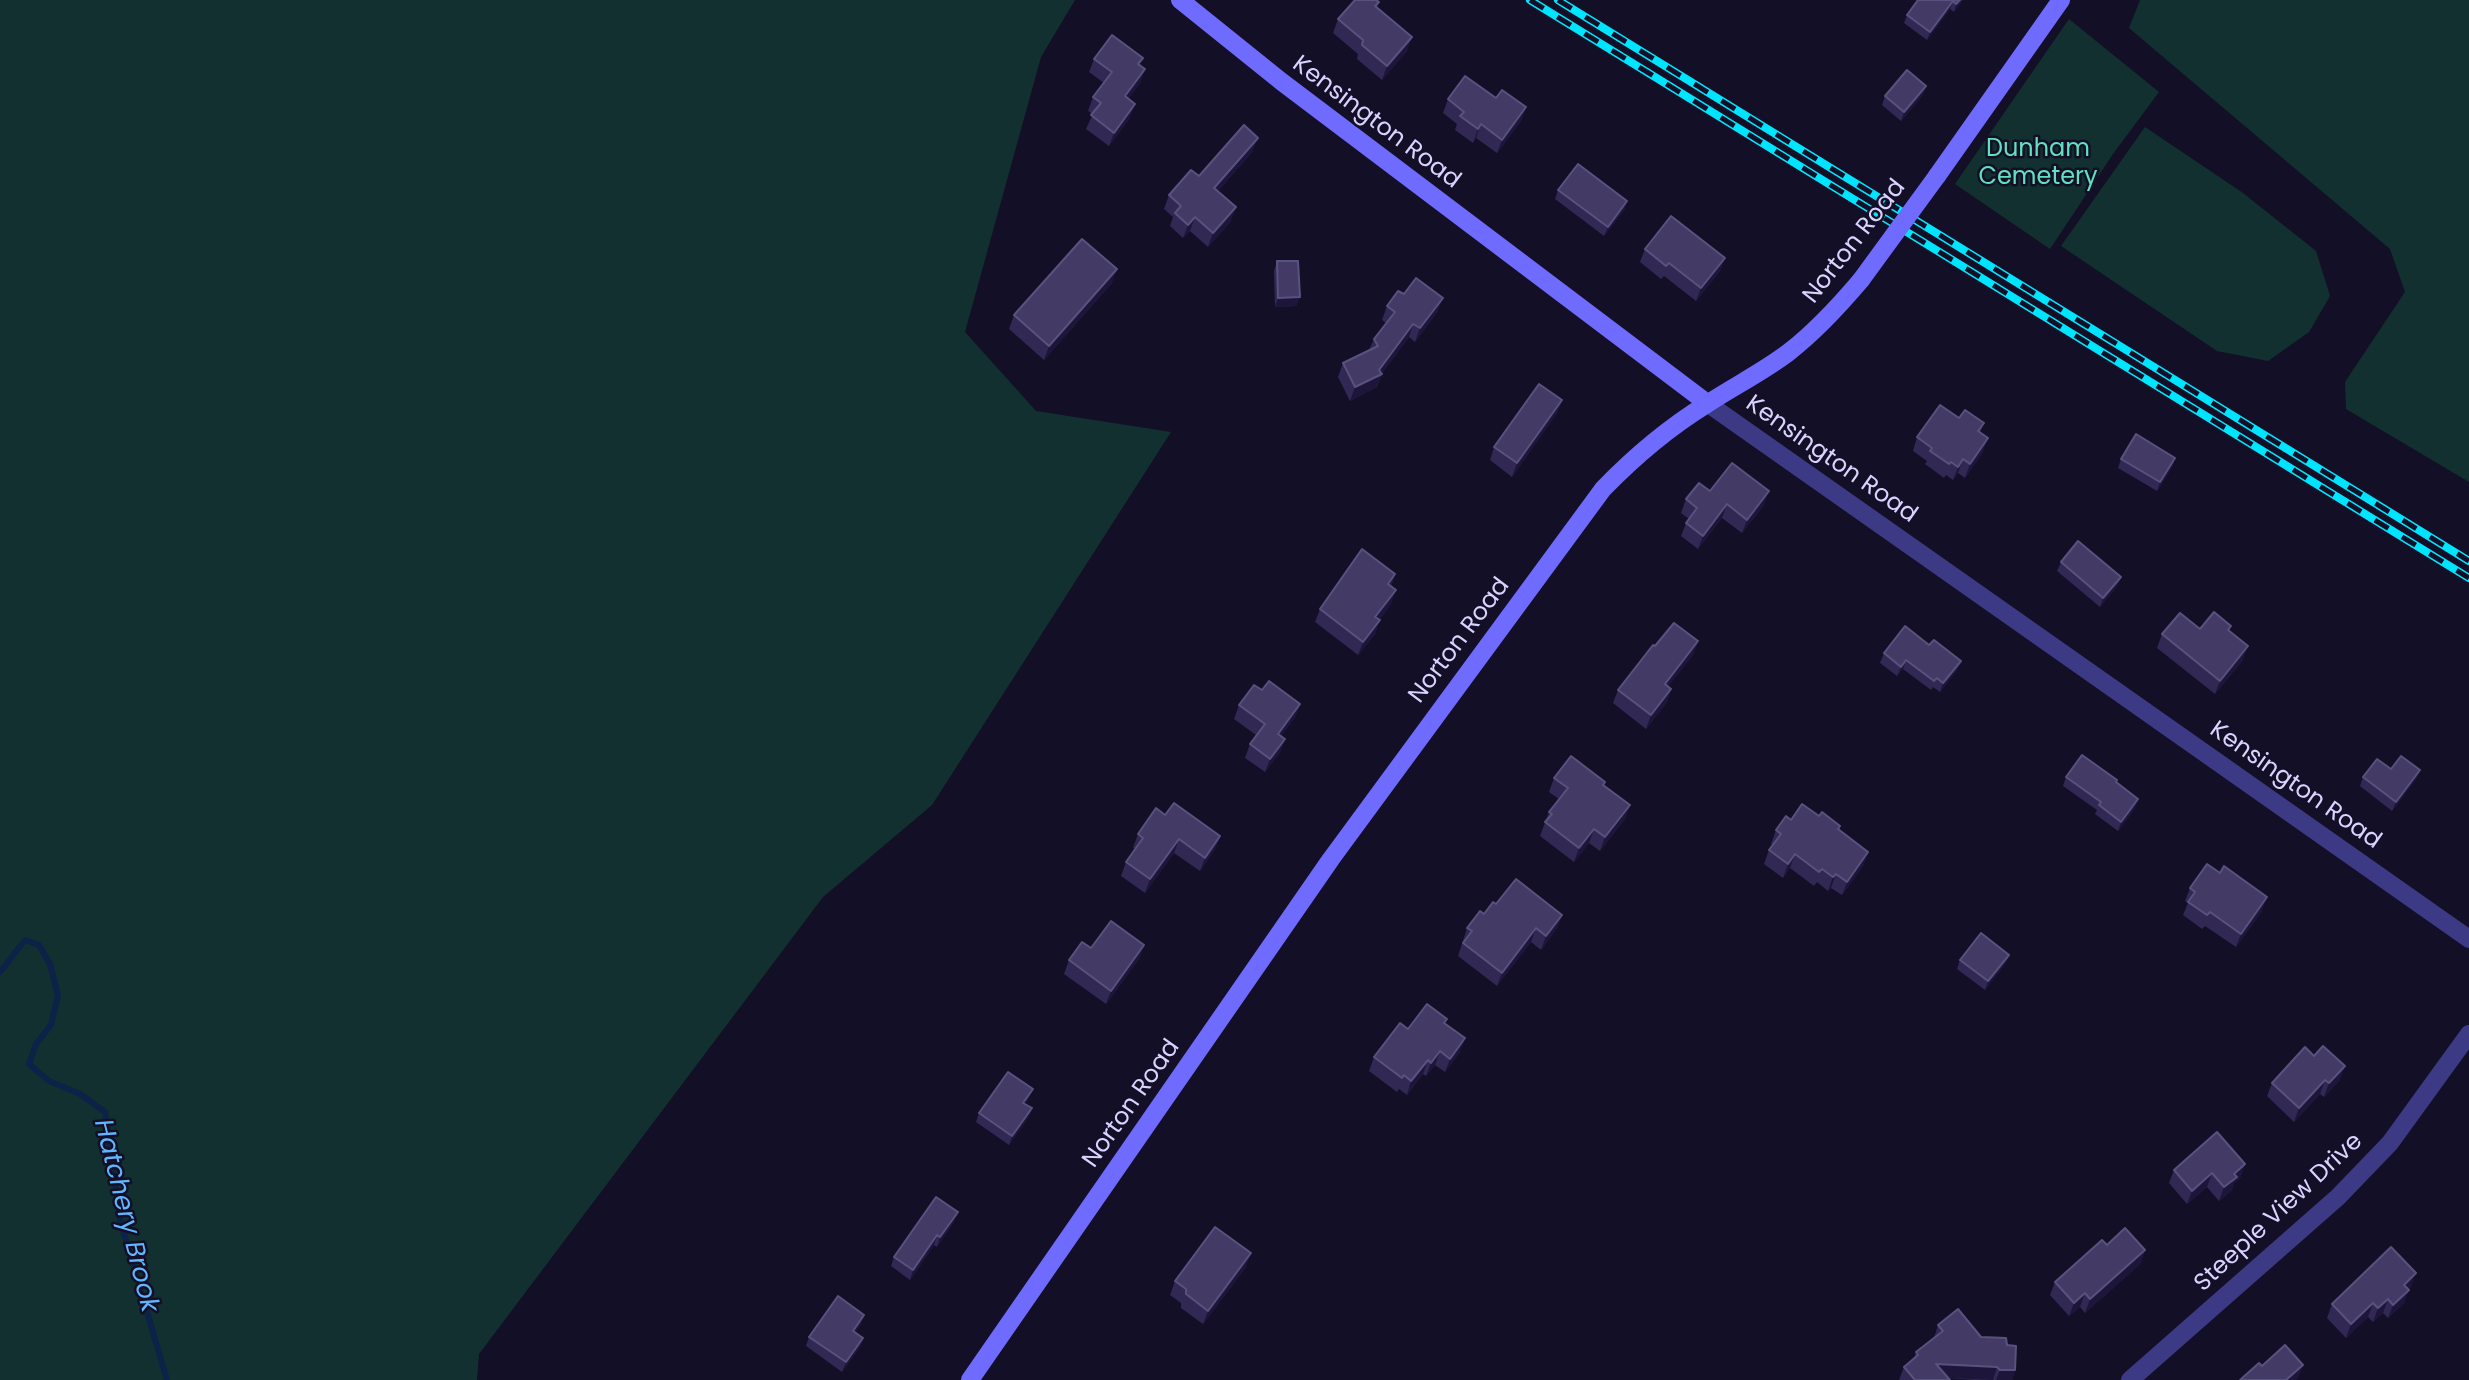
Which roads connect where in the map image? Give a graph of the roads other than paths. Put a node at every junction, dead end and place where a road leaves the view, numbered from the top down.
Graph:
1 (1180, 0) edge
2 (2062, 0) edge
3 (1707, 403) junction
4 (2469, 939) edge
5 (2469, 1034) edge
6 (970, 1380) edge
7 (2130, 1380) edge

1 - 3 main road, Kensington Road
2 - 3 main road, Norton Road, bridge
3 - 4 street, Kensington Road
3 - 6 main road, Norton Road
5 - 7 street, Steeple View Drive

